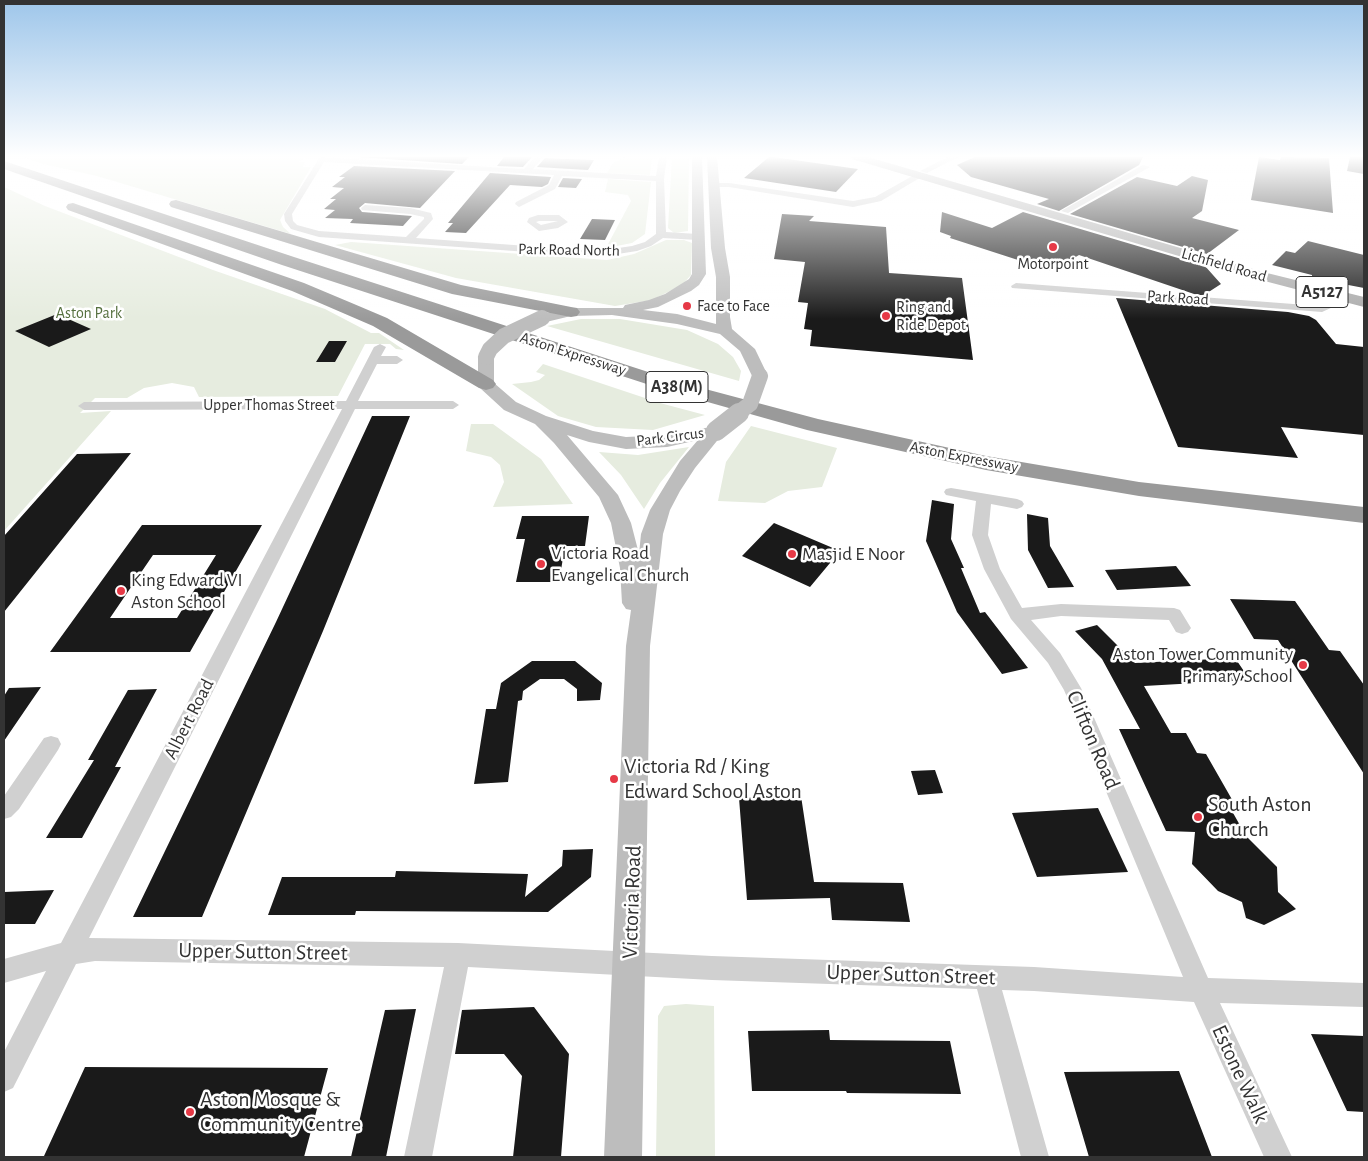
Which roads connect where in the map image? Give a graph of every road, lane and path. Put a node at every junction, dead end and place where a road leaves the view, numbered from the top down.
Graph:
1 (83, 211) edge
2 (142, 211) edge
3 (201, 211) edge
4 (290, 211) edge
5 (411, 211) edge
6 (661, 211) edge
7 (698, 211) edge
8 (716, 211) edge
9 (1045, 211) edge
10 (1065, 211) edge
11 (661, 235) junction
12 (698, 237) junction
13 (409, 240) junction
14 (1016, 286) dead end
15 (1364, 294) edge
16 (1332, 295) junction
17 (1364, 302) edge
18 (612, 311) junction
19 (571, 312) junction
20 (724, 331) junction
21 (380, 347) dead end
22 (373, 360) junction
23 (398, 360) dead end
24 (486, 384) junction
25 (350, 405) junction
26 (453, 405) dead end
27 (84, 406) dead end
28 (540, 420) junction
29 (716, 431) junction
30 (951, 492) dead end
31 (984, 499) junction
32 (1016, 504) dead end
33 (1364, 515) edge
34 (1017, 615) junction
35 (1182, 628) dead end
36 (638, 646) junction
37 (51, 744) dead end
38 (4, 810) edge
39 (69, 953) junction
40 (458, 955) junction
41 (630, 962) junction
42 (4, 971) edge
43 (987, 978) junction
44 (1201, 990) junction
45 (1364, 994) edge
46 (4, 1079) edge
47 (418, 1157) edge
48 (624, 1157) edge
49 (1035, 1157) edge
50 (1278, 1157) edge

1 - 24 highway
2 - 33 highway, Aston Expressway / A38(M)
3 - 19 highway
4 - 13 street, Park Road North
5 - 13 street
6 - 11 street
7 - 12 main road
8 - 20 main road
9 - 16 main road, Lichfield Road / A5127
10 - 15 main road, Lichfield Road / A5127
11 - 12 street
11 - 13 street, Park Road North
12 - 18 main road
14 - 16 street, Park Road
16 - 17 main road, Lichfield Road / A5127
18 - 19 main road, Park Circus
18 - 20 main road, Park Circus
19 - 24 main road, Park Circus, bridge
20 - 29 main road, Park Circus, bridge
21 - 22 street, Albert Road
22 - 23 street
22 - 25 street, Albert Road
24 - 28 main road, Park Circus
25 - 26 street, Upper Thomas Street
25 - 27 street, Upper Thomas Street
25 - 39 street, Albert Road
28 - 29 main road, Park Circus
28 - 36 main road, Victoria Road
29 - 36 main road, Victoria Road
30 - 31 street
31 - 32 street
31 - 34 street, Clifton Road
34 - 35 street
34 - 44 street, Clifton Road
36 - 41 main road, Victoria Road
37 - 38 street
39 - 40 street, Upper Sutton Street
39 - 42 street, Upper Sutton Street
39 - 46 street, Albert Road
40 - 41 street, Upper Sutton Street
40 - 47 street
41 - 43 street, Upper Sutton Street
41 - 48 main road, Victoria Road
43 - 44 street, Upper Sutton Street
43 - 49 street
44 - 45 street, Upper Sutton Street
44 - 50 street, Estone Walk

